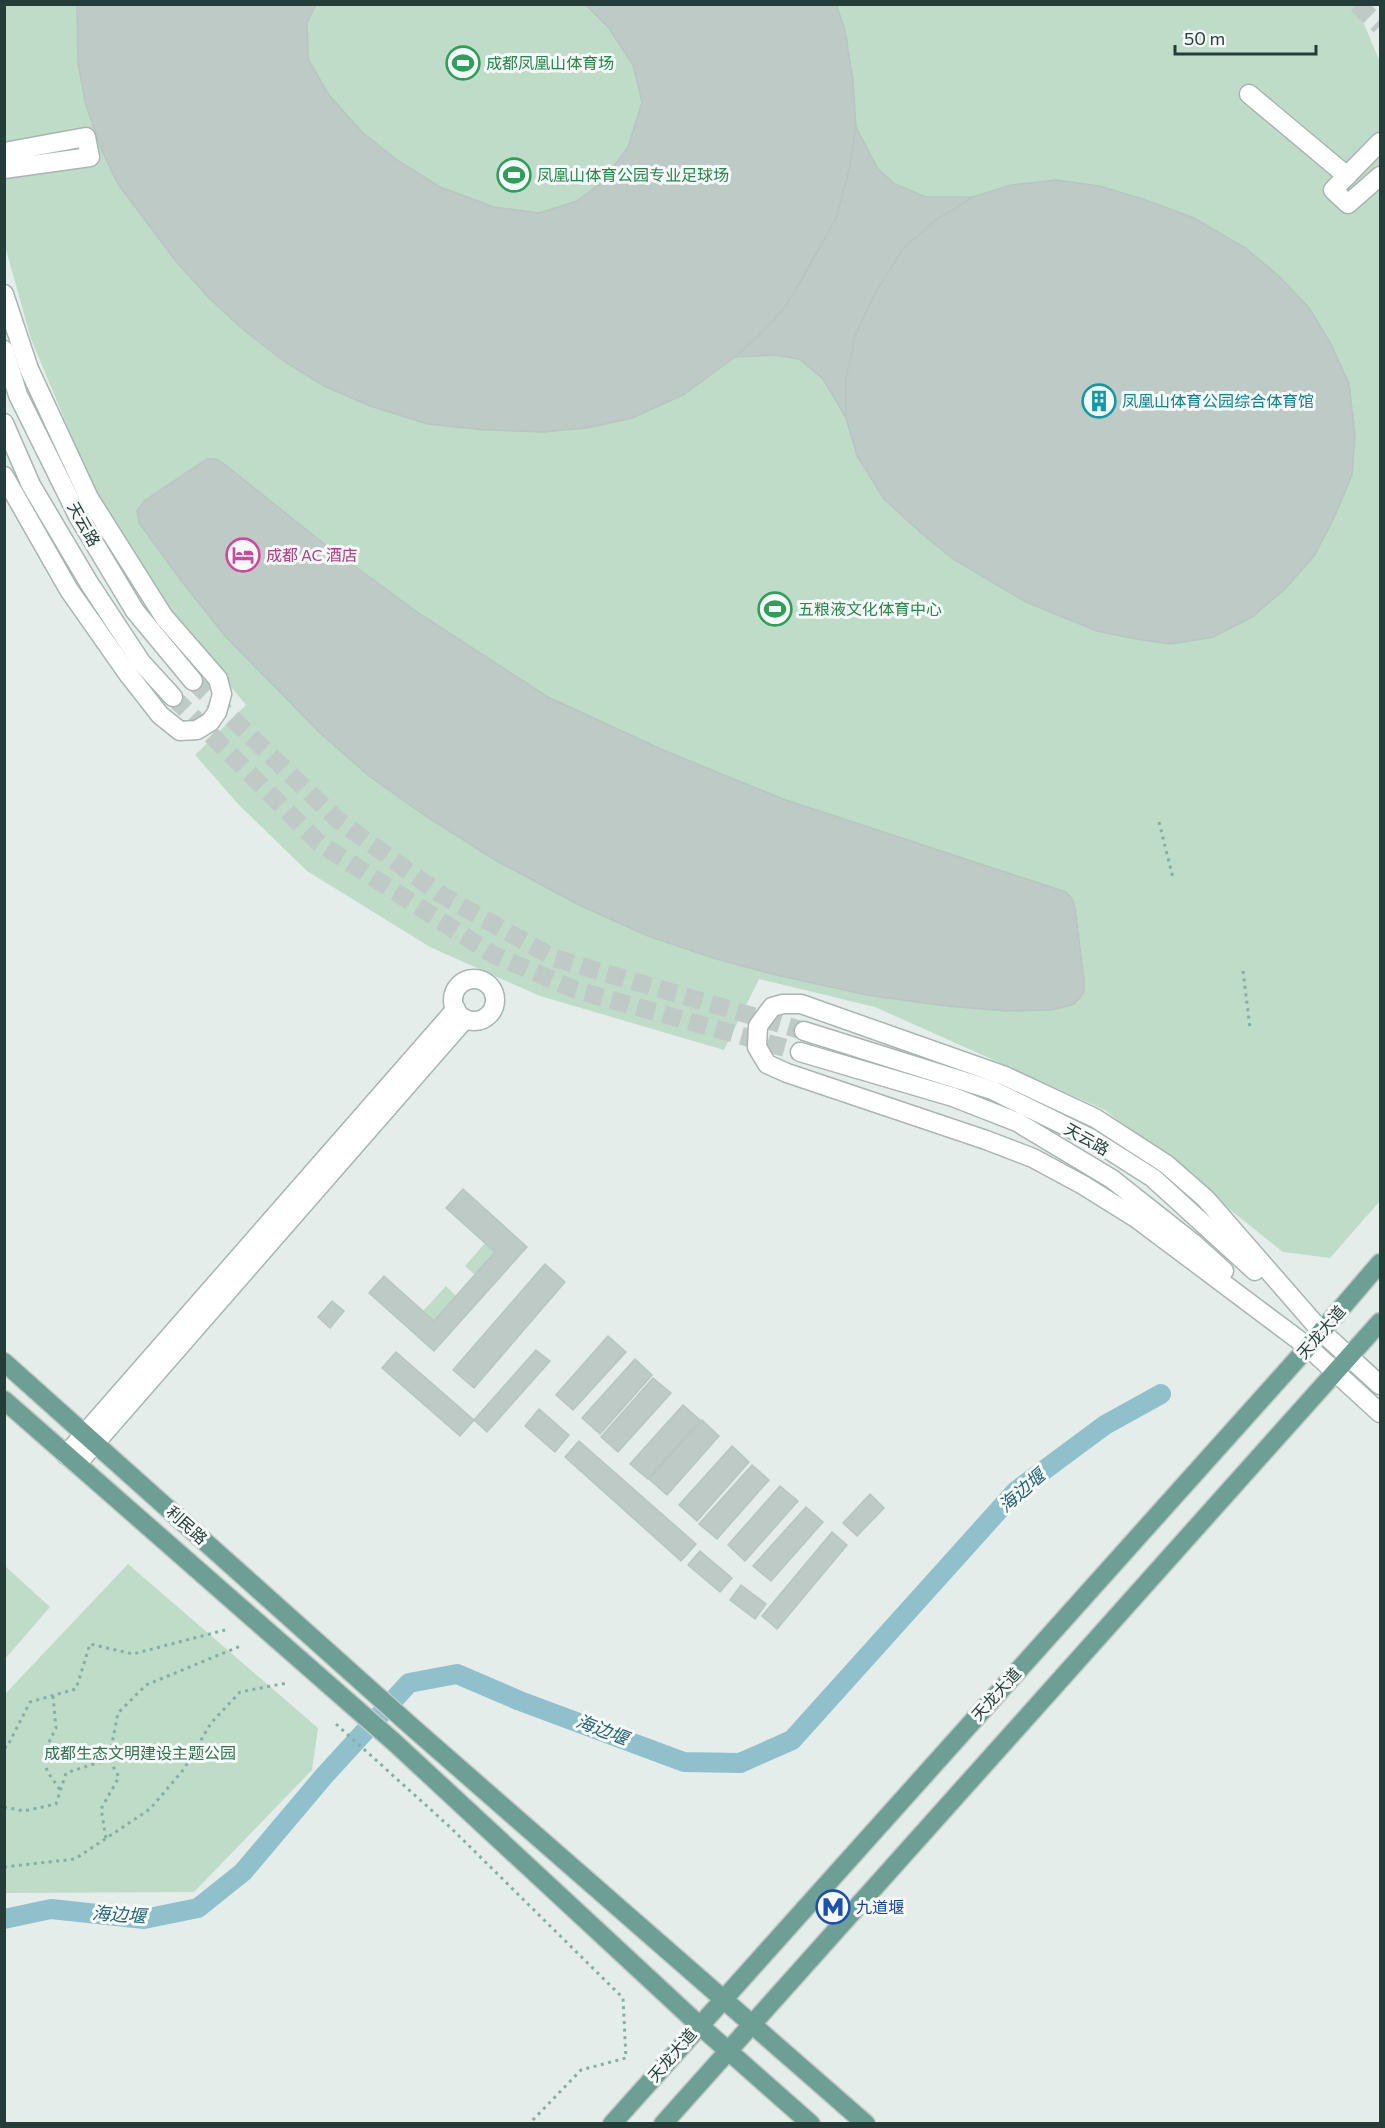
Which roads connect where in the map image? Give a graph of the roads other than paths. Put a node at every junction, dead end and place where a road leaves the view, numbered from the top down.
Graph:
1 (1249, 94) dead end
2 (1380, 142) edge
3 (4, 152) edge
4 (4, 169) edge
5 (1347, 176) junction
6 (1380, 176) edge
7 (4, 294) edge
8 (4, 350) edge
9 (4, 423) edge
10 (4, 476) edge
11 (193, 681) tunnel mouth
12 (173, 697) tunnel mouth
13 (460, 1014) dead end
14 (804, 1031) tunnel mouth
15 (800, 1052) tunnel mouth
16 (1380, 1263) edge
17 (1380, 1322) edge
18 (1321, 1331) junction
19 (1308, 1347) junction
20 (1350, 1357) junction
21 (4, 1362) edge
22 (1336, 1372) junction
23 (1380, 1385) edge
24 (4, 1400) edge
25 (1380, 1413) edge
26 (90, 1439) junction
27 (71, 1460) junction
28 (723, 1998) junction
29 (752, 2022) junction
30 (699, 2025) junction
31 (728, 2049) junction
32 (612, 2124) edge
33 (663, 2124) edge
34 (811, 2124) edge
35 (866, 2124) edge

1 - 5 street
2 - 5 street
3 - 4 street
5 - 6 street
7 - 10 street
8 - 11 street, 天云路
9 - 12 street, 天云路
13 - 26 street
14 - 18 street, 天云路
15 - 19 street, 天云路
16 - 18 main road, 天龙大道
17 - 20 main road
18 - 19 main road, 天龙大道
18 - 19 street
18 - 20 street
19 - 22 street
19 - 28 main road, 天龙大道
20 - 22 main road
20 - 23 street
21 - 26 main road, 利民路
22 - 25 street
22 - 29 main road
24 - 27 main road, 利民路
26 - 27 street
26 - 28 main road, 利民路
27 - 30 main road, 利民路
28 - 29 main road, 利民路
28 - 30 main road, 天龙大道
29 - 31 main road
29 - 35 main road, 利民路
30 - 31 main road, 利民路
30 - 32 main road, 天龙大道
31 - 33 main road
31 - 34 main road, 利民路

